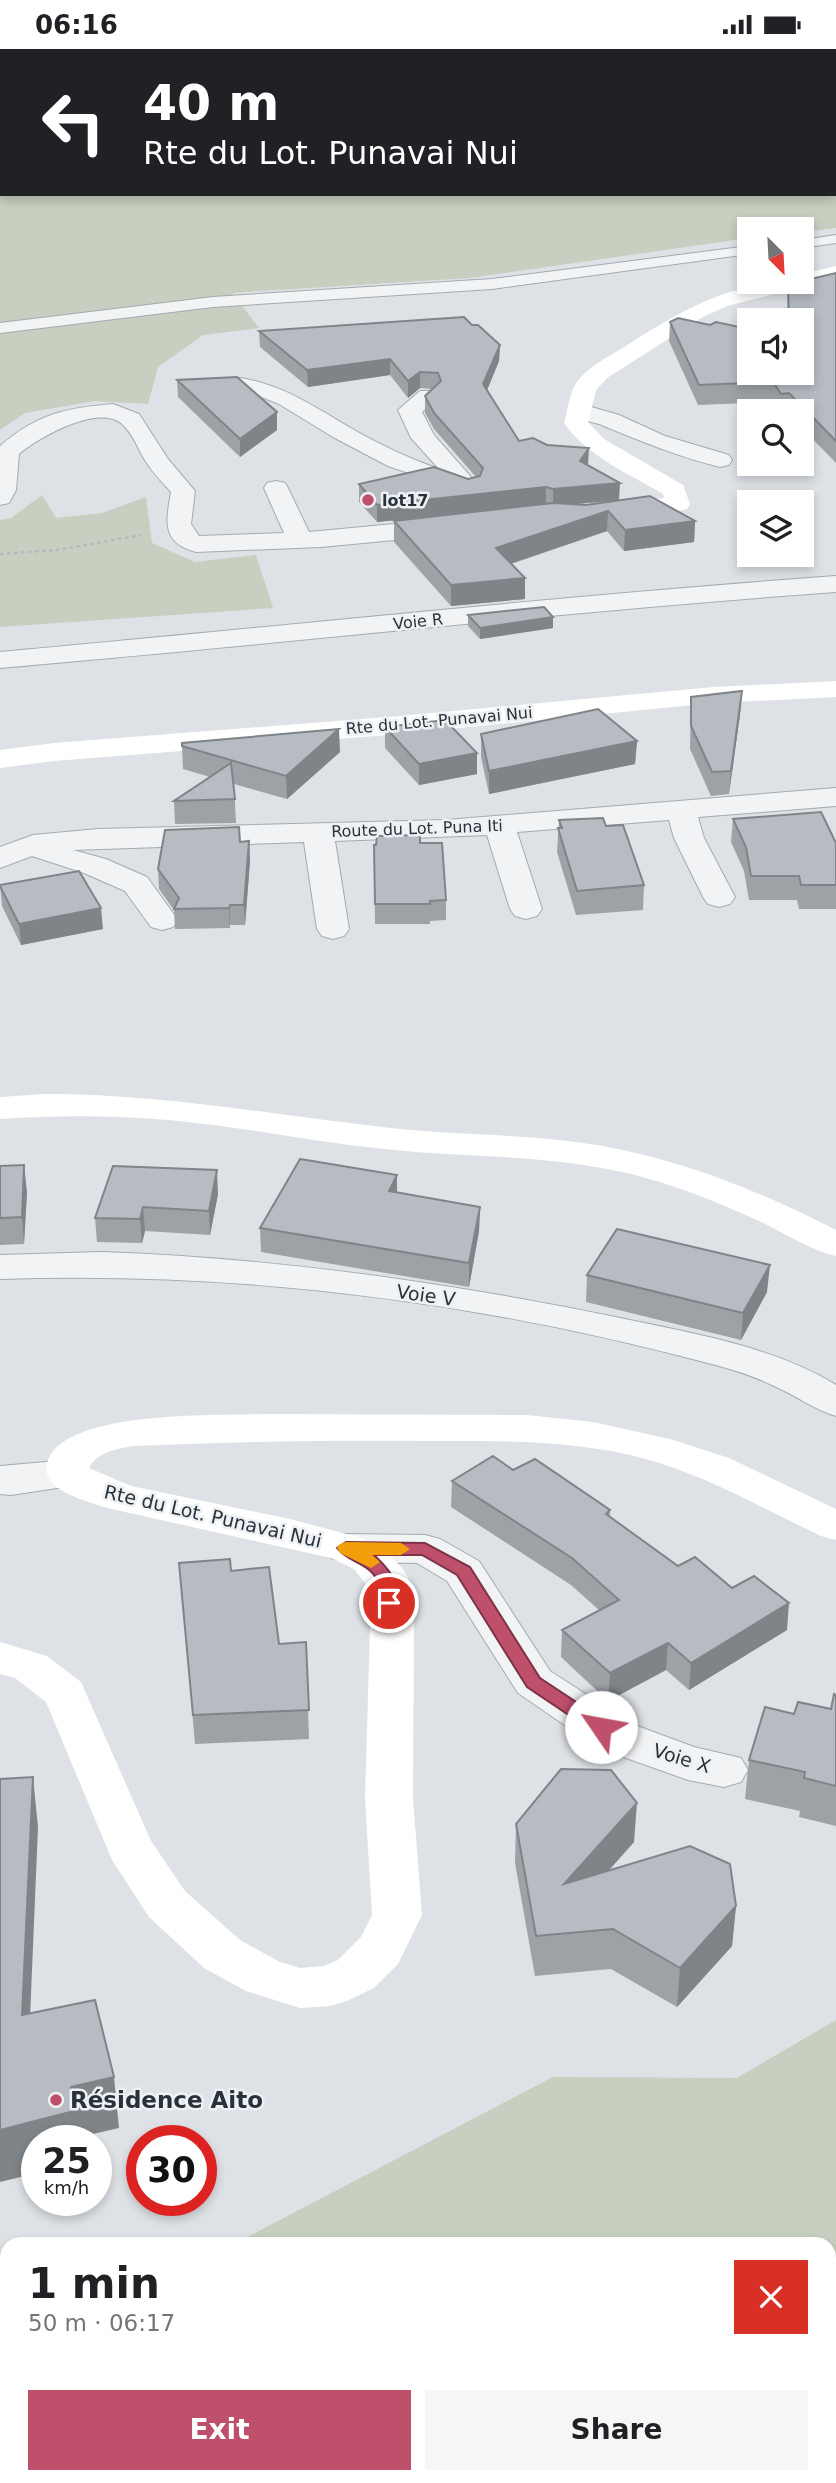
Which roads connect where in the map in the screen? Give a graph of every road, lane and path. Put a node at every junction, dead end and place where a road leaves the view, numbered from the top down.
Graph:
1 (836, 239) edge
2 (814, 242) edge
3 (737, 252) edge
4 (836, 272) edge
5 (814, 277) edge
6 (747, 294) edge
7 (0, 328) edge
8 (240, 385) edge
9 (428, 396) edge
10 (344, 408) dead end
11 (581, 411) junction
12 (355, 441) junction
13 (720, 460) dead end
14 (469, 487) junction
15 (275, 488) dead end
16 (493, 496) edge
17 (0, 498) edge
18 (598, 513) edge
19 (466, 525) edge
20 (180, 528) junction
21 (300, 540) junction
22 (0, 554) edge
23 (836, 584) edge
24 (0, 660) edge
25 (836, 689) edge
26 (0, 759) edge
27 (836, 797) edge
28 (681, 810) junction
29 (500, 825) junction
30 (318, 832) junction
31 (14, 853) edge
32 (719, 897) dead end
33 (526, 909) dead end
34 (162, 921) dead end
35 (332, 929) dead end
36 (0, 1108) edge
37 (834, 1243) edge
38 (0, 1267) edge
39 (836, 1403) edge
40 (68, 1474) junction
41 (0, 1480) edge
42 (836, 1526) edge
43 (346, 1548) junction
44 (0, 1658) edge
45 (724, 1770) dead end

1 - 2 lane
3 - 7 lane
4 - 5 main road
6 - 11 main road
8 - 12 street
9 - 14 street
10 - 12 street
11 - 13 street
11 - 18 main road
12 - 14 street
14 - 16 street
15 - 21 street
17 - 20 street
19 - 21 street
20 - 21 street
20 - 22 path
23 - 24 street, Voie R
25 - 26 main road, Rte du Lot. Punavai Nui
27 - 28 street, Route du Lot. Puna Iti
28 - 29 street, Route du Lot. Puna Iti
28 - 32 street
29 - 30 street, Route du Lot. Puna Iti
29 - 33 street
30 - 31 street, Route du Lot. Puna Iti
30 - 35 street
31 - 34 street
36 - 37 main road
38 - 39 street, Voie V
40 - 41 street
40 - 42 main road
40 - 43 main road, Rte du Lot. Punavai Nui
43 - 44 main road, Rte du Lot. Punavai Nui
43 - 45 street, Voie X

